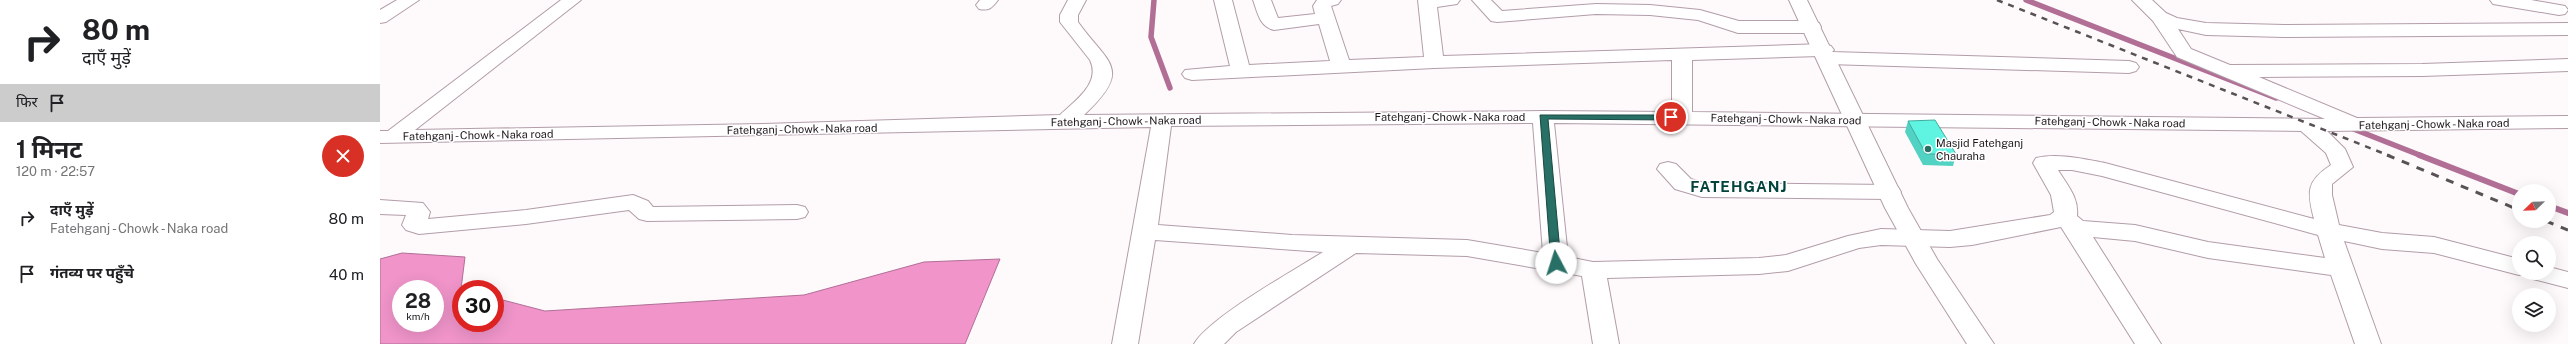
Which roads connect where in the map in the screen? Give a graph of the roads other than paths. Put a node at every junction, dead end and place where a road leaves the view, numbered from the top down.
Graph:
1 (410, 0) edge
2 (572, 0) edge
3 (1077, 0) edge
4 (1223, 0) edge
5 (1262, 0) edge
6 (1332, 0) edge
7 (1451, 0) edge
8 (1481, 0) edge
9 (1798, 0) edge
10 (2141, 0) edge
11 (2499, 0) edge
12 (1427, 1) edge
13 (2559, 9) edge
14 (2160, 16) junction
15 (380, 18) edge
16 (1326, 18) junction
17 (1812, 26) junction
18 (2568, 29) edge
19 (1826, 54) junction
20 (1682, 55) junction
21 (1434, 62) junction
22 (2568, 65) edge
23 (1341, 67) junction
24 (2129, 67) dead end
25 (2228, 71) junction
26 (1241, 72) junction
27 (1192, 74) dead end
28 (1543, 117) junction
29 (1682, 117) junction
30 (1162, 120) junction
31 (1854, 120) junction
32 (1066, 121) junction
33 (2568, 122) edge
34 (2306, 125) junction
35 (2357, 125) junction
36 (387, 137) edge
37 (1668, 169) dead end
38 (1890, 192) junction
39 (380, 207) edge
40 (797, 212) dead end
41 (2070, 222) junction
42 (2330, 231) junction
43 (1145, 232) junction
44 (1912, 237) junction
45 (1352, 244) junction
46 (1556, 263) junction
47 (2512, 265) edge
48 (2339, 268) junction
49 (1593, 270) junction
50 (2556, 277) edge
51 (2568, 280) edge
52 (1125, 344) edge
53 (1207, 344) edge
54 (1606, 344) edge
55 (1981, 344) edge
56 (2148, 344) edge
57 (2368, 344) edge

1 - 15 street
2 - 36 street
3 - 32 street
4 - 26 street
5 - 16 street
6 - 16 street
7 - 12 street
8 - 17 street
9 - 17 street
10 - 14 street
11 - 13 street
12 - 21 street
14 - 18 street
14 - 25 street
16 - 23 street
17 - 19 street
19 - 20 street
19 - 24 street
19 - 31 street
20 - 21 street
20 - 29 street
21 - 23 street
22 - 25 street
23 - 26 street
25 - 35 street
26 - 27 street
28 - 29 street, Fatehganj - Chowk - Naka road
28 - 30 street, Fatehganj - Chowk - Naka road
28 - 46 street
29 - 31 street, Fatehganj - Chowk - Naka road
30 - 32 street, Fatehganj - Chowk - Naka road
30 - 43 street
31 - 34 street, Fatehganj - Chowk - Naka road
31 - 38 street
32 - 36 street, Fatehganj - Chowk - Naka road
33 - 35 street, Fatehganj - Chowk - Naka road
34 - 35 street, Fatehganj - Chowk - Naka road
34 - 42 street
37 - 38 street
38 - 44 street
39 - 40 street
41 - 42 street
41 - 44 street
41 - 48 street
41 - 56 street
42 - 47 street
42 - 48 street
43 - 45 street
43 - 52 street
44 - 49 street
44 - 55 street
45 - 46 street
45 - 53 street
46 - 49 street
48 - 57 street
49 - 54 street
50 - 51 street

